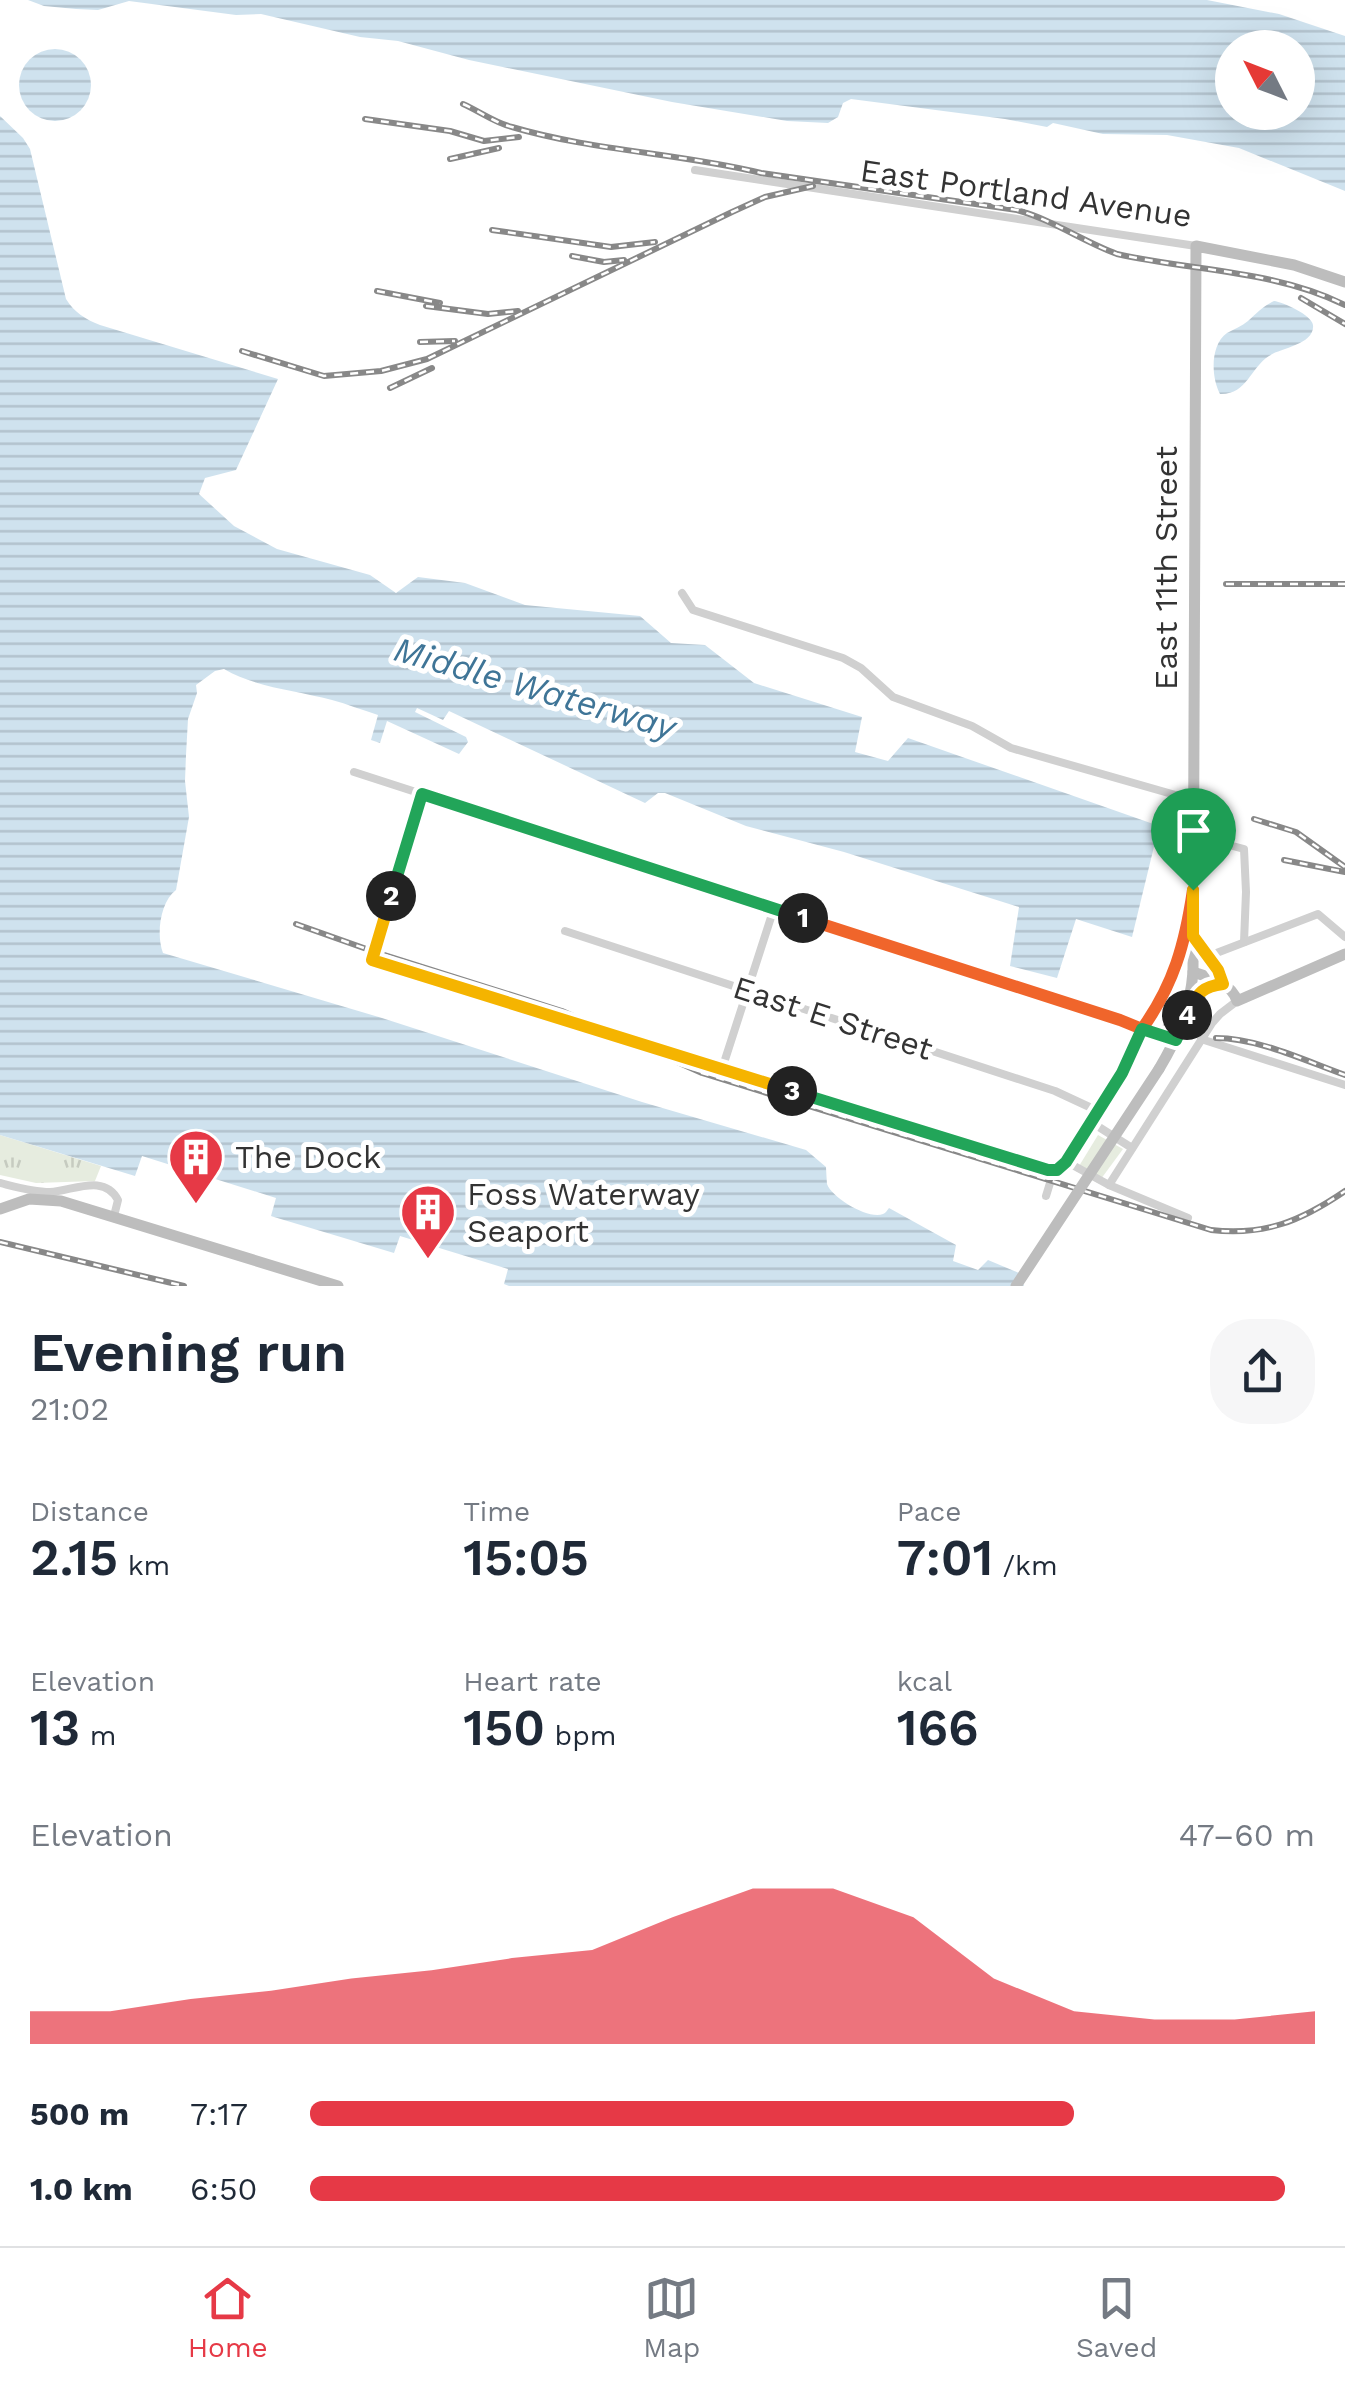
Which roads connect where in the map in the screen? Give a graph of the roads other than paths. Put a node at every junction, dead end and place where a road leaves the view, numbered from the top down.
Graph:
1 (695, 170) dead end
2 (1196, 246) junction
3 (1345, 282) edge
4 (682, 593) dead end
5 (354, 772) dead end
6 (422, 794) junction
7 (1192, 800) junction
8 (1194, 842) junction
9 (1193, 890) junction
10 (774, 908) junction
11 (564, 931) dead end
12 (1193, 936) junction
13 (1345, 937) edge
14 (1244, 942) junction
15 (1345, 954) edge
16 (1206, 957) junction
17 (1193, 978) junction
18 (1223, 984) junction
19 (748, 990) junction
20 (1236, 1001) junction
21 (1186, 1018) junction
22 (1142, 1029) junction
23 (1157, 1034) junction
24 (1202, 1039) junction
25 (1176, 1040) junction
26 (722, 1069) junction
27 (1345, 1085) edge
28 (1098, 1111) junction
29 (1091, 1122) junction
30 (1132, 1148) junction
31 (1066, 1162) junction
32 (1054, 1170) junction
33 (0, 1182) edge
34 (1109, 1185) junction
35 (1046, 1196) dead end
36 (0, 1209) edge
37 (114, 1216) junction
38 (1188, 1218) dead end
39 (338, 1286) edge
40 (1016, 1286) edge

1 - 2 street, East Portland Avenue
2 - 3 street, East Portland Avenue
2 - 7 street, East 11th Street
4 - 7 street
5 - 6 street
6 - 10 street
6 - 26 street
7 - 8 street, East 11th Street
8 - 9 street, East 11th Street
8 - 14 street
9 - 12 street, East 11th Street
9 - 22 street, East 11th Street
10 - 19 street
10 - 22 street
11 - 19 street, East E Street
12 - 16 street
12 - 17 street, East 11th Street
13 - 14 street
14 - 16 street
15 - 20 street
16 - 18 street
17 - 18 street
17 - 21 street, East 11th Street
17 - 23 street
18 - 20 street
18 - 21 street
19 - 26 street
19 - 28 street, East E Street
20 - 24 street
21 - 25 street, East 11th Street
22 - 23 street
22 - 28 street, East 11th Street
23 - 25 street
24 - 27 street
24 - 30 street
25 - 40 street, East 11th Street, bridge
26 - 32 street
28 - 29 street, East 11th Street
29 - 30 street
29 - 31 street, East 11th Street
30 - 34 street
31 - 32 street, East 11th Street
31 - 34 street
32 - 35 street
33 - 37 street
34 - 38 street
36 - 37 street
37 - 39 street

